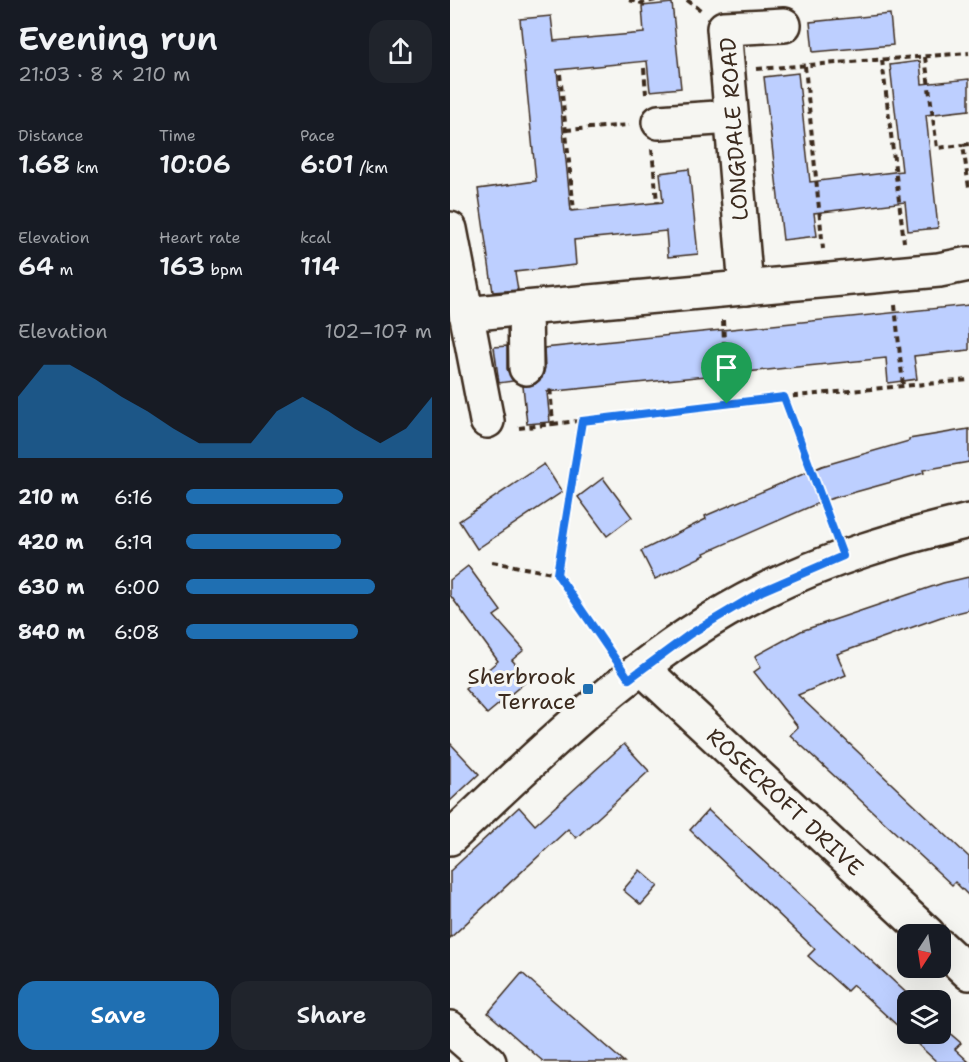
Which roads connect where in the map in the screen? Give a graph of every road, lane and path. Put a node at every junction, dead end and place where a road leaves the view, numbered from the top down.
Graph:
1 (629, 0) edge
2 (656, 0) edge
3 (784, 25) dead end
4 (969, 54) edge
5 (925, 57) junction
6 (882, 60) junction
7 (805, 66) junction
8 (728, 72) junction
9 (560, 74) dead end
10 (731, 117) junction
11 (659, 122) joint
12 (566, 130) junction
13 (969, 144) edge
14 (963, 145) junction
15 (969, 188) edge
16 (574, 211) dead end
17 (450, 229) edge
18 (969, 264) edge
19 (900, 273) junction
20 (826, 280) junction
21 (733, 289) junction
22 (525, 308) junction
23 (466, 314) junction
24 (526, 368) dead end
25 (969, 380) edge
26 (903, 386) junction
27 (784, 397) junction
28 (727, 404) junction
29 (487, 421) dead end
30 (582, 421) junction
31 (553, 424) dead end
32 (969, 521) edge
33 (843, 556) junction
34 (492, 562) dead end
35 (557, 574) junction
36 (636, 674) junction
37 (450, 838) edge
38 (917, 924) edge
39 (951, 956) edge
40 (969, 973) edge
41 (450, 1028) edge
42 (489, 1062) edge

1 - 2 path
3 - 8 street, LONGDALE ROAD
4 - 5 path
5 - 6 path
5 - 14 path
6 - 7 path
6 - 19 path
7 - 8 path
7 - 20 path
8 - 10 street, LONGDALE ROAD
9 - 12 path
10 - 11 street
10 - 21 street, LONGDALE ROAD
11 - 12 path
12 - 16 path
13 - 14 path
14 - 15 path
17 - 23 street
18 - 19 street
19 - 20 street
19 - 26 path
20 - 21 street
21 - 22 street
21 - 28 path
22 - 23 street
22 - 24 street
23 - 29 street
25 - 26 path
26 - 27 path
27 - 28 path
27 - 33 path
28 - 30 path
30 - 31 path
30 - 35 path
32 - 33 street
33 - 36 street
34 - 35 path
35 - 36 path
36 - 37 street
36 - 38 street, ROSECROFT DRIVE
39 - 40 street
41 - 42 street

